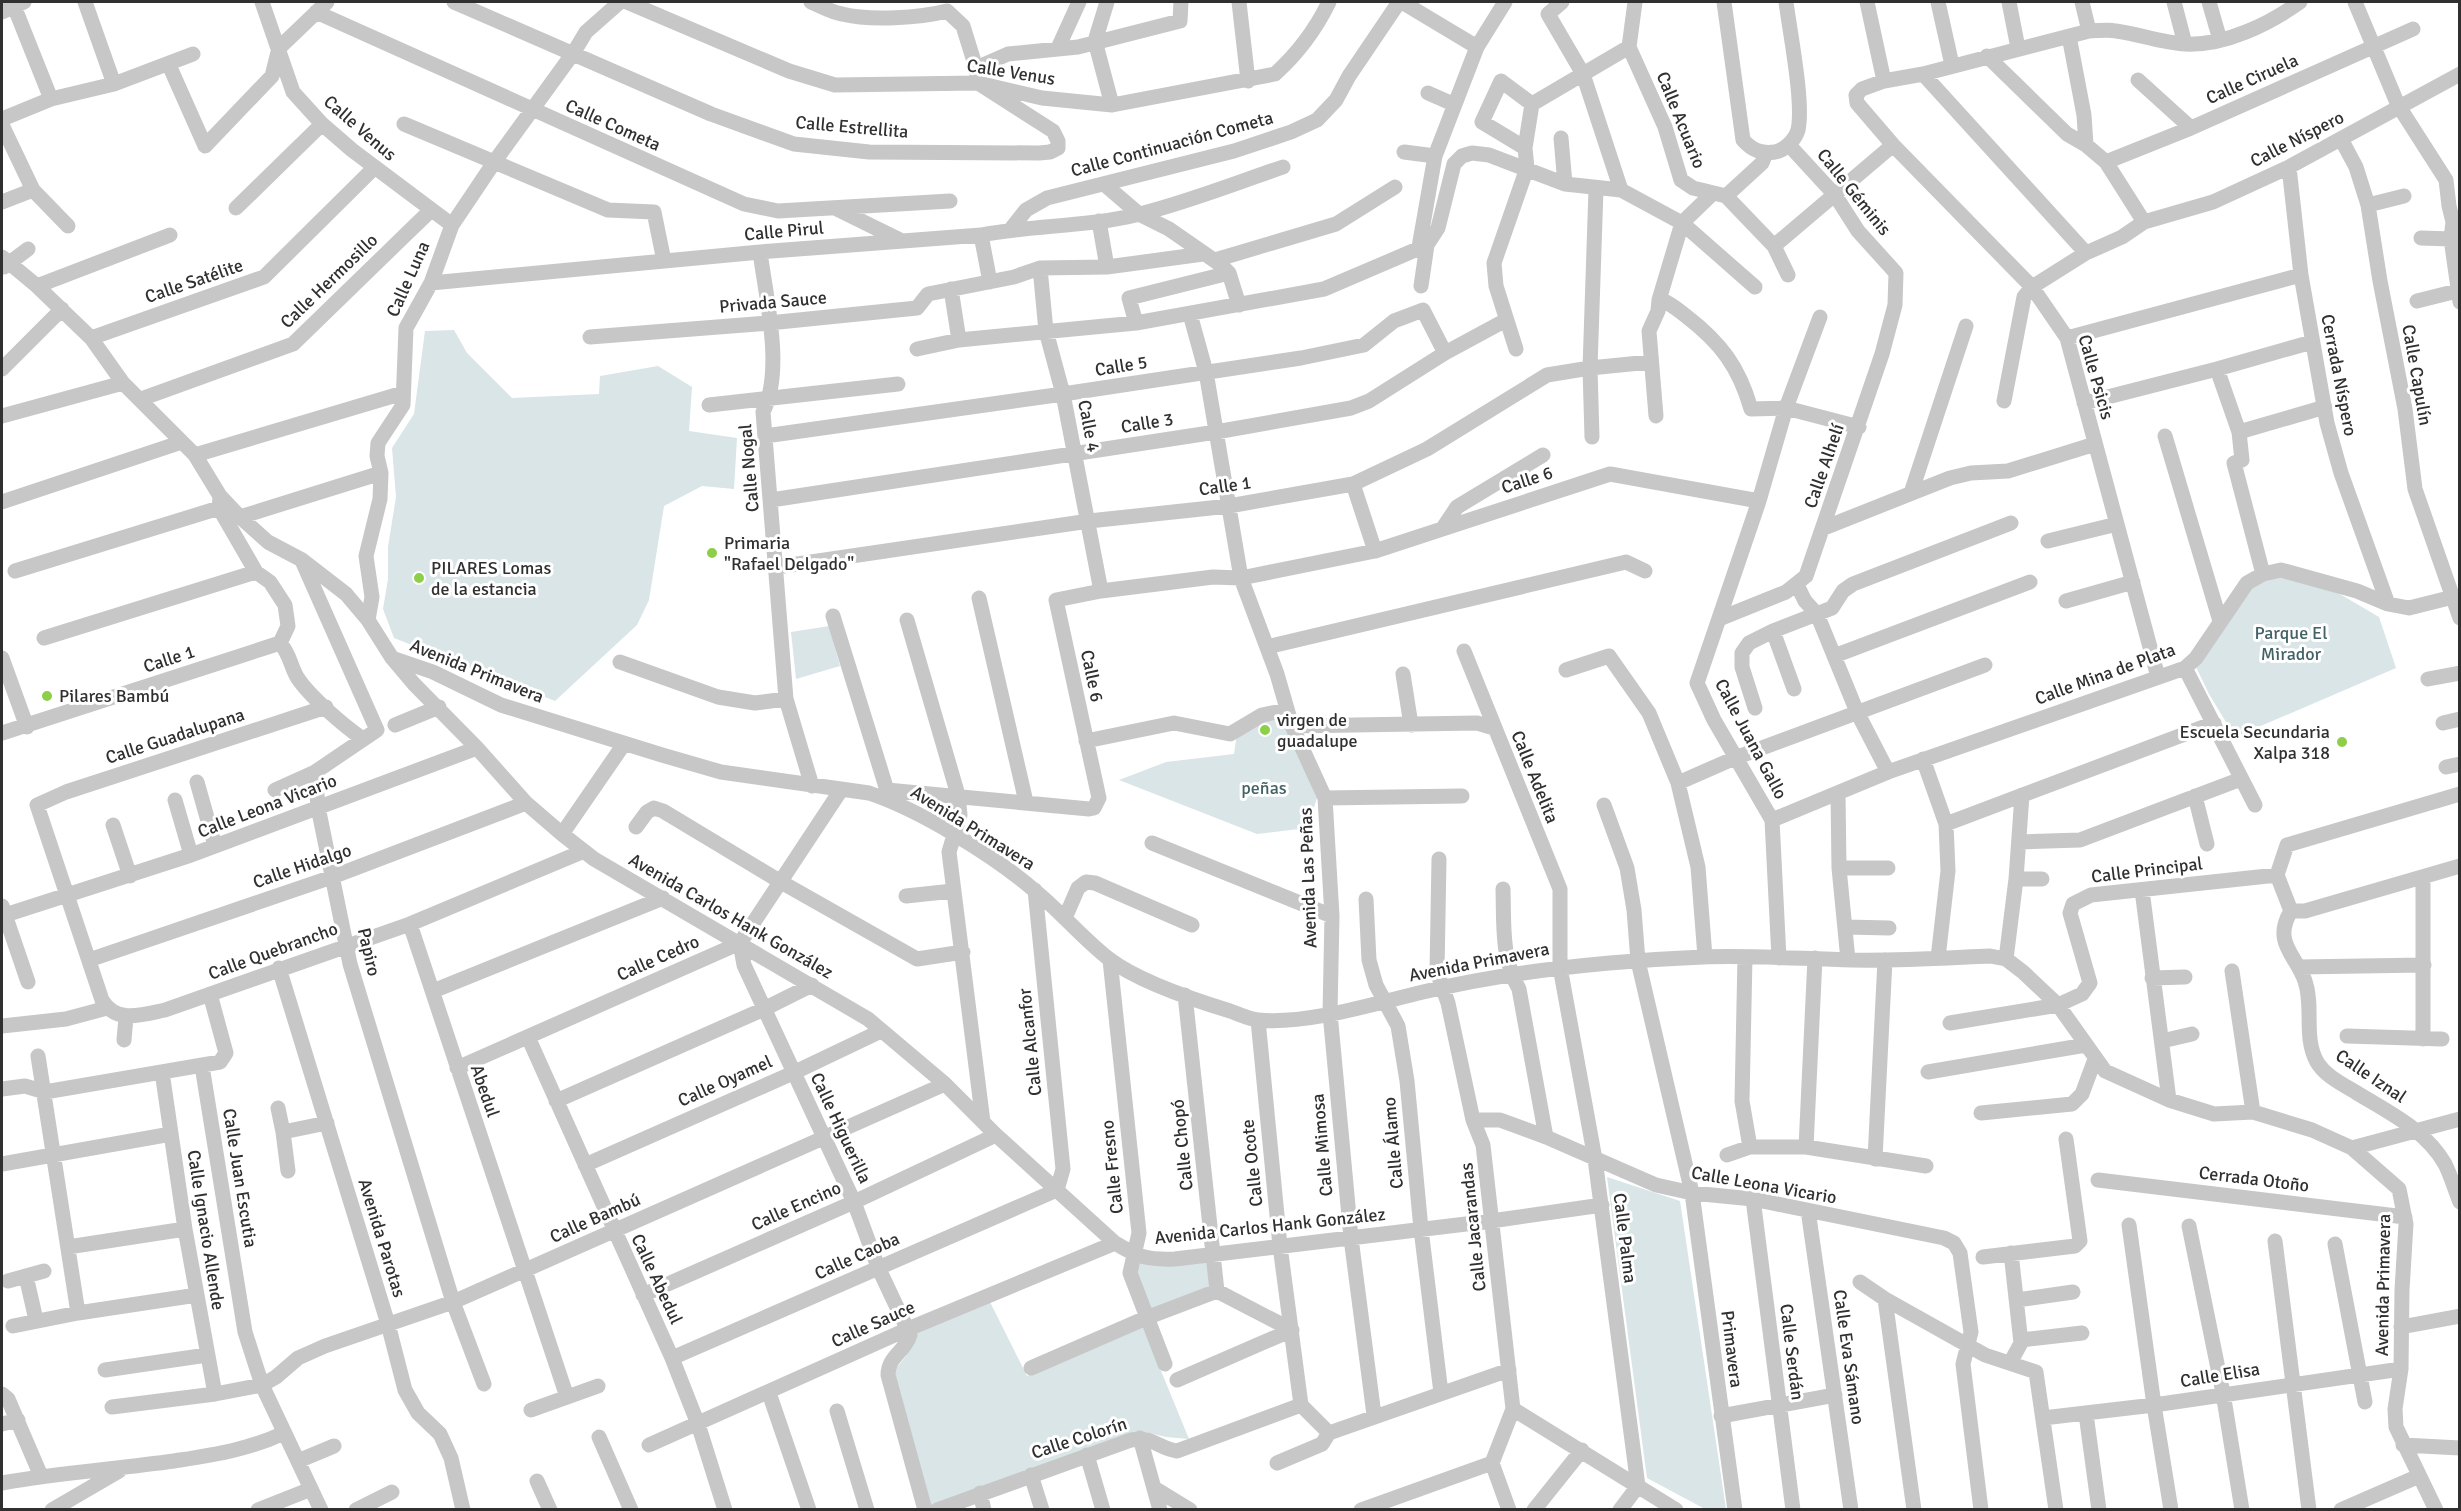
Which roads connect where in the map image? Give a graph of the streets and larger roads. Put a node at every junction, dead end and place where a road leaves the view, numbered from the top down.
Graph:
1 (85, 2) edge
2 (262, 2) edge
3 (454, 2) edge
4 (620, 2) edge
5 (627, 2) edge
6 (811, 2) edge
7 (1079, 2) edge
8 (1107, 2) edge
9 (1181, 2) edge
10 (1239, 2) edge
11 (1329, 2) edge
12 (1401, 2) edge
13 (1505, 2) edge
14 (1562, 2) edge
15 (1635, 2) edge
16 (1724, 2) edge
17 (1786, 2) edge
18 (1867, 2) edge
19 (1938, 2) edge
20 (2009, 2) edge
21 (2082, 2) edge
22 (2174, 2) edge
23 (2209, 2) edge
24 (2300, 2) edge
25 (2355, 2) edge
26 (947, 5) edge
27 (13, 6) edge
28 (321, 7) edge
29 (2285, 7) edge
30 (2413, 29) dead end
31 (2089, 31) junction
32 (2069, 36) junction
33 (2220, 40) junction
34 (1095, 41) junction
35 (2185, 44) junction
36 (1629, 46) junction
37 (2375, 46) junction
38 (1477, 47) junction
39 (279, 48) junction
40 (1058, 48) junction
41 (2018, 48) junction
42 (574, 52) junction
43 (193, 54) dead end
44 (1988, 56) junction
45 (169, 65) junction
46 (1952, 65) junction
47 (976, 68) junction
48 (1583, 74) junction
49 (1923, 74) junction
50 (2460, 74) edge
51 (2138, 80) dead end
52 (1248, 81) junction
53 (1884, 81) junction
54 (978, 83) junction
55 (114, 84) junction
56 (1428, 93) dead end
57 (51, 99) junction
58 (1453, 104) junction
59 (1532, 104) junction
60 (1112, 105) junction
61 (2398, 105) junction
62 (532, 111) junction
63 (2, 118) edge
64 (322, 124) junction
65 (404, 124) dead end
66 (2, 125) edge
67 (2191, 128) junction
68 (1561, 138) dead end
69 (2341, 139) junction
70 (1789, 145) junction
71 (1893, 145) junction
72 (2086, 145) junction
73 (1525, 148) junction
74 (1404, 152) dead end
75 (1766, 153) junction
76 (1435, 156) junction
77 (495, 161) junction
78 (2106, 162) junction
79 (375, 167) junction
80 (1283, 167) dead end
81 (2289, 167) junction
82 (1527, 168) junction
83 (1104, 184) junction
84 (1565, 184) junction
85 (1395, 187) dead end
86 (1596, 189) junction
87 (33, 190) junction
88 (1621, 190) junction
89 (1719, 195) junction
90 (1835, 195) junction
91 (2404, 196) dead end
92 (950, 201) dead end
93 (2, 202) edge
94 (2368, 205) junction
95 (832, 207) junction
96 (236, 208) dead end
97 (430, 211) junction
98 (1139, 214) junction
99 (1099, 221) junction
100 (2144, 222) junction
101 (1682, 223) junction
102 (452, 225) junction
103 (68, 226) dead end
104 (1011, 229) junction
105 (170, 235) dead end
106 (981, 235) junction
107 (2421, 238) dead end
108 (2455, 238) edge
109 (902, 241) junction
110 (1423, 246) junction
111 (1774, 246) junction
112 (28, 249) dead end
113 (760, 252) junction
114 (2085, 253) junction
115 (1209, 257) junction
116 (664, 261) junction
117 (4, 263) edge
118 (1107, 267) junction
119 (1040, 268) junction
120 (1228, 273) junction
121 (1896, 273) joint
122 (1788, 275) dead end
123 (2301, 275) junction
124 (990, 282) junction
125 (431, 283) junction
126 (38, 286) junction
127 (1421, 286) dead end
128 (1755, 287) dead end
129 (2032, 287) junction
130 (951, 289) junction
131 (2458, 297) edge
132 (1659, 300) junction
133 (2417, 301) dead end
134 (1239, 305) junction
135 (62, 309) junction
136 (1190, 314) junction
137 (1820, 317) dead end
138 (1506, 320) junction
139 (769, 323) junction
140 (1136, 323) junction
141 (1966, 326) dead end
142 (1046, 331) junction
143 (590, 337) dead end
144 (91, 338) junction
145 (2067, 338) junction
146 (959, 340) junction
147 (2312, 342) junction
148 (917, 349) dead end
149 (1516, 349) dead end
150 (1445, 353) junction
151 (1650, 362) junction
152 (1590, 368) junction
153 (2, 369) edge
154 (2217, 369) junction
155 (1206, 372) junction
156 (123, 383) junction
157 (898, 384) dead end
158 (403, 393) junction
159 (1063, 394) junction
160 (771, 398) junction
161 (141, 399) junction
162 (2004, 401) dead end
163 (2084, 403) junction
164 (710, 405) dead end
165 (2325, 407) junction
166 (1786, 408) junction
167 (2, 416) edge
168 (1656, 416) dead end
169 (1859, 427) junction
170 (1216, 432) junction
171 (2239, 432) junction
172 (765, 436) junction
173 (2165, 436) dead end
174 (1592, 437) dead end
175 (182, 442) junction
176 (2095, 444) junction
177 (1074, 454) junction
178 (195, 455) junction
179 (1543, 455) dead end
180 (381, 473) junction
181 (1353, 483) junction
182 (1911, 493) junction
183 (771, 500) junction
184 (1759, 501) junction
185 (2, 502) edge
186 (220, 502) junction
187 (1229, 506) junction
188 (240, 517) junction
189 (1089, 521) junction
190 (2011, 523) dead end
191 (2117, 524) junction
192 (1443, 528) junction
193 (1824, 528) junction
194 (2048, 541) dead end
195 (1375, 551) junction
196 (302, 560) junction
197 (777, 567) junction
198 (15, 571) dead end
199 (1645, 571) dead end
200 (256, 573) junction
201 (2263, 574) junction
202 (1241, 578) junction
203 (2030, 582) dead end
204 (2133, 582) junction
205 (1797, 585) junction
206 (2380, 585) junction
207 (1101, 591) junction
208 (2357, 591) junction
209 (2453, 597) junction
210 (979, 598) dead end
211 (2066, 601) dead end
212 (2388, 604) junction
213 (1817, 614) junction
214 (833, 616) dead end
215 (2460, 618) edge
216 (1719, 619) junction
217 (368, 620) junction
218 (907, 620) dead end
219 (2220, 621) junction
220 (1773, 631) junction
221 (44, 638) dead end
222 (280, 643) junction
223 (1267, 647) junction
224 (1464, 651) dead end
225 (1834, 656) junction
226 (2, 658) edge
227 (392, 658) junction
228 (620, 662) dead end
229 (1985, 665) dead end
230 (2185, 668) junction
231 (1566, 670) dead end
232 (2460, 673) edge
233 (1403, 674) dead end
234 (2158, 678) junction
235 (2428, 680) dead end
236 (1794, 689) dead end
237 (786, 699) junction
238 (326, 707) junction
239 (439, 707) junction
240 (1755, 708) dead end
241 (1287, 710) junction
242 (1857, 712) junction
243 (2460, 719) edge
244 (2214, 723) junction
245 (2443, 723) dead end
246 (395, 725) dead end
247 (1412, 725) junction
248 (1292, 726) junction
249 (27, 727) junction
250 (1494, 728) junction
251 (2, 733) edge
252 (363, 739) junction
253 (1086, 741) junction
254 (624, 744) junction
255 (477, 748) junction
256 (1735, 758) junction
257 (1923, 759) junction
258 (315, 772) junction
259 (1888, 772) junction
260 (2241, 779) junction
261 (197, 783) dead end
262 (1678, 783) junction
263 (812, 786) junction
264 (275, 790) dead end
265 (841, 790) junction
266 (1838, 793) junction
267 (2460, 794) edge
268 (888, 795) junction
269 (958, 795) junction
270 (2022, 795) junction
271 (1462, 796) dead end
272 (2195, 796) junction
273 (1325, 798) junction
274 (175, 800) dead end
275 (1026, 802) junction
276 (526, 803) junction
277 (1604, 805) dead end
278 (2255, 805) dead end
279 (318, 807) junction
280 (1772, 820) junction
281 (1946, 824) junction
282 (113, 825) dead end
283 (636, 827) dead end
284 (562, 834) junction
285 (954, 835) junction
286 (2019, 842) junction
287 (1152, 843) dead end
288 (2207, 844) dead end
289 (215, 846) junction
290 (584, 851) junction
291 (191, 855) junction
292 (1439, 859) dead end
293 (2460, 866) edge
294 (1839, 868) junction
295 (1888, 868) dead end
296 (2277, 875) junction
297 (130, 876) junction
298 (332, 877) junction
299 (2423, 878) junction
300 (2016, 879) junction
301 (2042, 879) dead end
302 (780, 882) junction
303 (1503, 889) dead end
304 (1035, 890) junction
305 (2142, 890) junction
306 (953, 891) junction
307 (68, 896) junction
308 (906, 896) dead end
309 (663, 898) junction
310 (1366, 899) dead end
311 (2291, 911) junction
312 (2, 913) edge
313 (1332, 916) junction
314 (1065, 918) junction
315 (410, 924) junction
316 (1192, 925) dead end
317 (1846, 927) junction
318 (1889, 928) dead end
319 (740, 943) junction
320 (346, 945) junction
321 (963, 952) junction
322 (1705, 957) junction
323 (1745, 957) junction
324 (1779, 958) junction
325 (1815, 958) junction
326 (1938, 958) junction
327 (2006, 959) junction
328 (89, 960) junction
329 (1110, 960) junction
330 (1848, 960) junction
331 (1885, 960) junction
332 (1638, 961) junction
333 (2424, 965) junction
334 (1560, 967) junction
335 (2299, 967) junction
336 (279, 968) junction
337 (2232, 971) dead end
338 (1510, 974) junction
339 (2186, 977) dead end
340 (2152, 978) junction
341 (28, 982) dead end
342 (812, 985) junction
343 (1442, 987) junction
344 (433, 991) junction
345 (210, 994) junction
346 (1185, 995) junction
347 (1385, 1000) junction
348 (2058, 1005) junction
349 (107, 1008) junction
350 (764, 1009) junction
351 (1330, 1013) junction
352 (126, 1017) junction
353 (1258, 1020) junction
354 (1950, 1023) dead end
355 (2, 1026) edge
356 (881, 1031) junction
357 (2192, 1034) dead end
358 (2348, 1036) dead end
359 (528, 1037) junction
360 (2442, 1039) dead end
361 (124, 1040) dead end
362 (2423, 1040) junction
363 (2162, 1041) junction
364 (2086, 1045) junction
365 (38, 1056) dead end
366 (2095, 1059) junction
367 (202, 1066) junction
368 (457, 1068) junction
369 (1928, 1071) dead end
370 (162, 1072) junction
371 (793, 1073) junction
372 (945, 1084) junction
373 (2, 1089) edge
374 (45, 1092) junction
375 (2169, 1100) junction
376 (556, 1101) junction
377 (278, 1108) dead end
378 (2253, 1112) junction
379 (1981, 1113) dead end
380 (2460, 1119) edge
381 (1473, 1120) junction
382 (983, 1122) junction
383 (327, 1123) junction
384 (2416, 1130) junction
385 (283, 1132) junction
386 (171, 1134) junction
387 (996, 1135) junction
388 (824, 1137) junction
389 (1546, 1137) junction
390 (2066, 1139) dead end
391 (1750, 1147) junction
392 (1806, 1147) junction
393 (2352, 1148) junction
394 (53, 1155) junction
395 (1727, 1155) dead end
396 (1875, 1158) junction
397 (1595, 1159) junction
398 (2, 1164) edge
399 (585, 1165) junction
400 (1926, 1166) dead end
401 (288, 1171) dead end
402 (2098, 1180) dead end
403 (1057, 1190) junction
404 (1692, 1193) junction
405 (1753, 1199) junction
406 (854, 1202) junction
407 (2460, 1202) edge
408 (1602, 1205) junction
409 (1808, 1210) junction
410 (2405, 1217) junction
411 (1491, 1221) junction
412 (2129, 1225) dead end
413 (2189, 1226) dead end
414 (185, 1229) junction
415 (1421, 1229) junction
416 (613, 1231) junction
417 (1351, 1238) junction
418 (2275, 1241) dead end
419 (1115, 1243) junction
420 (2335, 1244) dead end
421 (1280, 1246) junction
422 (68, 1247) junction
423 (2011, 1253) junction
424 (1214, 1254) junction
425 (1135, 1255) junction
426 (1983, 1257) dead end
427 (878, 1267) junction
428 (525, 1270) junction
429 (44, 1271) dead end
430 (26, 1276) junction
431 (8, 1281) dead end
432 (1860, 1282) dead end
433 (1217, 1291) junction
434 (2073, 1292) dead end
435 (197, 1295) junction
436 (643, 1295) junction
437 (1885, 1299) junction
438 (2017, 1300) junction
439 (453, 1302) junction
440 (78, 1313) junction
441 (2460, 1316) edge
442 (1146, 1318) junction
443 (36, 1320) junction
444 (388, 1324) junction
445 (13, 1326) dead end
446 (2401, 1327) junction
447 (908, 1329) junction
448 (1292, 1330) junction
449 (2082, 1333) dead end
450 (2021, 1340) junction
451 (1969, 1346) junction
452 (207, 1355) junction
453 (672, 1358) junction
454 (2010, 1363) junction
455 (1165, 1364) dead end
456 (1031, 1368) dead end
457 (2401, 1369) junction
458 (105, 1370) dead end
459 (1509, 1370) junction
460 (2361, 1374) junction
461 (1178, 1380) dead end
462 (261, 1384) junction
463 (484, 1384) dead end
464 (2292, 1384) junction
465 (598, 1386) dead end
466 (769, 1393) junction
467 (1441, 1393) junction
468 (2223, 1393) junction
469 (2, 1394) edge
470 (215, 1394) junction
471 (1835, 1395) junction
472 (567, 1397) junction
473 (2365, 1402) dead end
474 (1779, 1404) junction
475 (1301, 1405) junction
476 (2154, 1405) junction
477 (112, 1407) dead end
478 (1513, 1409) junction
479 (531, 1410) dead end
480 (837, 1411) dead end
481 (2086, 1414) junction
482 (1374, 1415) junction
483 (1721, 1416) junction
484 (2043, 1418) junction
485 (18, 1420) junction
486 (2, 1424) edge
487 (698, 1424) junction
488 (284, 1433) junction
489 (1329, 1433) junction
490 (599, 1437) dead end
491 (1140, 1438) junction
492 (649, 1445) dead end
493 (2403, 1445) junction
494 (334, 1446) dead end
495 (2460, 1448) edge
496 (1582, 1450) junction
497 (1087, 1455) junction
498 (298, 1461) junction
499 (1277, 1463) dead end
500 (1492, 1463) junction
501 (124, 1468) junction
502 (1031, 1475) junction
503 (41, 1476) junction
504 (2419, 1476) junction
505 (537, 1481) dead end
506 (2, 1484) edge
507 (1638, 1486) junction
508 (1154, 1488) junction
509 (311, 1489) junction
510 (392, 1492) dead end
511 (980, 1493) junction
512 (52, 1509) edge
513 (258, 1509) edge
514 (321, 1509) edge
515 (356, 1509) edge
516 (463, 1509) edge
517 (550, 1509) edge
518 (631, 1509) edge
519 (725, 1509) edge
520 (808, 1509) edge
521 (867, 1509) edge
522 (925, 1509) edge
523 (937, 1509) edge
524 (984, 1509) edge
525 (1042, 1509) edge
526 (1103, 1509) edge
527 (1160, 1509) edge
528 (1190, 1509) edge
529 (1361, 1509) edge
530 (1509, 1509) edge
531 (1534, 1509) edge
532 (1620, 1509) edge
533 (1676, 1509) edge
534 (1735, 1509) edge
535 (1793, 1509) edge
536 (1851, 1509) edge
537 (1914, 1509) edge
538 (1981, 1509) edge
539 (2056, 1509) edge
540 (2099, 1509) edge
541 (2171, 1509) edge
542 (2242, 1509) edge
543 (2309, 1509) edge
544 (2341, 1509) edge
545 (2436, 1509) edge

1 - 55 street
2 - 39 street, Calle Venus
3 - 42 street, Calle Estrellita
4 - 42 street, Calle Luna
5 - 54 street, Calle Venus
6 - 26 street
7 - 40 street
8 - 34 street
9 - 34 street
10 - 52 street
11 - 52 street, Calle Venus
12 - 38 street
12 - 83 street, Calle Continuación Cometa
13 - 38 street
14 - 48 street
15 - 36 street
16 - 75 street
17 - 70 street
18 - 53 street
19 - 46 street
20 - 41 street
21 - 31 street
22 - 35 street
23 - 33 street
24 - 29 street
25 - 37 street
26 - 47 street
27 - 57 street
28 - 39 street
28 - 62 street, Calle Cometa
29 - 33 street
30 - 37 street, Calle Ciruela
31 - 32 street
31 - 35 street
32 - 41 street
32 - 72 street
33 - 35 street
34 - 40 street
34 - 60 street
36 - 48 street
36 - 89 street, Calle Acuario
37 - 61 street
37 - 67 street, Calle Ciruela
38 - 58 street
39 - 45 street
39 - 64 street, Calle Venus
40 - 47 street
41 - 44 street
42 - 54 street, Calle Estrellita
42 - 62 street, Calle Luna
43 - 45 street
44 - 46 street
44 - 72 street
45 - 55 street
46 - 49 street
47 - 54 street
48 - 59 street
48 - 88 street
49 - 53 street
49 - 114 street
50 - 61 street, Calle Níspero
51 - 67 street
52 - 60 street, Calle Venus
53 - 71 street, Calle Psicis
54 - 60 street, Calle Venus
55 - 57 street
56 - 58 street
57 - 63 street
58 - 76 street
59 - 73 street
59 - 73 street
61 - 69 street, Calle Níspero
61 - 108 street
62 - 77 street, Calle Luna
62 - 95 street, Calle Cometa
64 - 79 street, Calle Venus
64 - 96 street
65 - 77 street
66 - 87 street
67 - 78 street, Calle Ciruela
68 - 84 street
69 - 81 street, Calle Níspero
69 - 94 street, Calle Capulín
70 - 75 street
70 - 90 street, Calle Géminis
71 - 90 street
71 - 129 street, Calle Psicis
72 - 78 street
73 - 82 street
74 - 76 street
75 - 89 street
76 - 110 street
77 - 102 street, Calle Luna
77 - 116 street
78 - 100 street
79 - 97 street, Calle Venus
79 - 144 street, Calle Satélite
80 - 98 street, Calle Pirul
81 - 100 street, Calle Níspero
81 - 123 street, Cerrada Níspero
82 - 84 street
82 - 110 street
82 - 138 street
83 - 98 street
83 - 104 street, Calle Continuación Cometa
84 - 86 street
85 - 115 street, Privada Sauce
86 - 88 street
86 - 152 street
87 - 93 street
87 - 103 street
88 - 101 street
89 - 101 street
89 - 111 street, Calle Acuario
90 - 111 street
90 - 121 street, Calle Géminis
91 - 94 street
92 - 95 street, Calle Cometa
94 - 209 street, Calle Capulín
95 - 109 street
97 - 102 street, Calle Venus
97 - 161 street, Calle Hermosillo
98 - 99 street, Calle Pirul
98 - 115 street
99 - 104 street, Calle Pirul
99 - 118 street
100 - 114 street, Calle Níspero
101 - 128 street
101 - 132 street
102 - 125 street, Calle Luna
104 - 106 street, Calle Pirul
105 - 126 street
106 - 109 street, Calle Pirul
106 - 124 street
107 - 108 street
108 - 131 street
109 - 113 street, Calle Pirul
110 - 127 street
110 - 134 street
111 - 122 street, Calle Acuario
112 - 117 street
113 - 116 street, Calle Pirul
113 - 139 street, Calle Nogal
114 - 129 street, Calle Níspero
115 - 118 street, Privada Sauce
115 - 120 street
116 - 125 street, Calle Pirul
117 - 126 street, Avenida Carlos Hank González
118 - 119 street, Privada Sauce
119 - 124 street, Privada Sauce
119 - 142 street, Calle 4
120 - 134 street
120 - 140 street
121 - 169 street, Calle Alhelí
123 - 145 street
123 - 147 street, Cerrada Níspero
124 - 130 street, Privada Sauce
125 - 158 street, Calle Luna
126 - 135 street, Avenida Carlos Hank González
129 - 145 street, Calle Psicis
129 - 162 street
130 - 139 street, Privada Sauce
130 - 146 street
131 - 133 street
132 - 151 street
132 - 166 street
134 - 136 street
135 - 144 street, Avenida Carlos Hank González
135 - 153 street
136 - 140 street
136 - 155 street
137 - 166 street, Calle Juana Gallo
138 - 149 street
138 - 150 street, Calle 3
139 - 143 street, Privada Sauce
139 - 160 street, Calle Nogal
140 - 142 street
141 - 182 street
142 - 146 street
142 - 159 street, Calle 4
144 - 156 street, Avenida Carlos Hank González
145 - 163 street, Calle Psicis
146 - 148 street
147 - 154 street
147 - 165 street, Cerrada Níspero
150 - 155 street, Calle 5
150 - 170 street, Calle 3
151 - 152 street, Calle 1
151 - 168 street
152 - 174 street
152 - 181 street, Calle 1
154 - 163 street
154 - 171 street
155 - 159 street, Calle 5
155 - 170 street
156 - 161 street, Avenida Carlos Hank González
156 - 167 street
157 - 160 street
158 - 178 street
158 - 180 street, Calle Luna
159 - 172 street, Calle 5
159 - 177 street, Calle 4
160 - 164 street
160 - 172 street, Calle Nogal
161 - 175 street, Avenida Carlos Hank González
163 - 176 street, Calle Psicis
165 - 171 street
165 - 206 street, Cerrada Níspero
166 - 169 street
166 - 184 street, Calle Juana Gallo
169 - 193 street, Calle Alhelí
170 - 177 street, Calle 3
170 - 187 street
171 - 201 street
172 - 183 street, Calle Nogal
173 - 219 street
175 - 178 street, Avenida Carlos Hank González
175 - 185 street
176 - 182 street
176 - 191 street, Calle Psicis
177 - 183 street, Calle 3
177 - 189 street, Calle 4
178 - 186 street, Avenida Carlos Hank González
179 - 192 street
180 - 188 street
180 - 217 street, Calle Luna
181 - 187 street, Calle 1
181 - 195 street
182 - 193 street
183 - 197 street, Calle Nogal
184 - 192 street, Calle 6
184 - 216 street, Calle Juana Gallo
186 - 188 street, Avenida Carlos Hank González
186 - 198 street
186 - 200 street
187 - 189 street, Calle 1
187 - 202 street
188 - 196 street, Avenida Carlos Hank González
189 - 197 street, Calle 1
189 - 207 street, Calle 4
190 - 213 street
191 - 194 street
191 - 204 street, Calle Psicis
192 - 195 street, Calle 6
193 - 205 street, Calle Alhelí
195 - 202 street, Calle 6
196 - 217 street, Avenida Carlos Hank González
196 - 252 street
197 - 237 street, Calle Nogal
199 - 223 street
200 - 221 street
200 - 222 street
201 - 208 street
201 - 219 street, Calle Mina de Plata
202 - 207 street, Calle 6
202 - 223 street, Avenida Las Peñas
203 - 225 street
204 - 211 street
204 - 234 street, Calle Psicis
205 - 213 street
205 - 216 street
206 - 208 street
206 - 212 street, Cerrada Níspero
207 - 253 street, Calle 6
208 - 212 street
209 - 212 street
209 - 215 street, Calle Capulín
210 - 275 street
213 - 220 street
213 - 225 street
214 - 268 street
216 - 256 street, Calle Juana Gallo
217 - 227 street, Avenida Carlos Hank González
218 - 269 street
219 - 230 street, Calle Mina de Plata
220 - 236 street
220 - 240 street
222 - 238 street
222 - 249 street, Calle 1
223 - 241 street, Avenida Las Peñas
224 - 250 street
225 - 242 street
226 - 249 street
227 - 239 street, Avenida Carlos Hank González
227 - 254 street, Avenida Primavera
228 - 237 street
229 - 242 street
230 - 234 street, Calle Mina de Plata
230 - 244 street
231 - 262 street
232 - 235 street
233 - 247 street
234 - 257 street, Calle Mina de Plata
237 - 263 street, Calle Nogal
238 - 252 street
238 - 307 street, Calle Guadalupana
239 - 246 street
239 - 255 street, Avenida Carlos Hank González
241 - 248 street, Avenida Las Peñas
241 - 253 street
242 - 256 street
242 - 259 street
243 - 245 street
244 - 260 street
244 - 270 street
247 - 248 street, Calle Adelita
247 - 250 street, Calle Adelita
248 - 273 street, Avenida Las Peñas
249 - 251 street, Calle 1
250 - 334 street, Calle Adelita
252 - 258 street
253 - 275 street, Calle 6
254 - 263 street, Avenida Primavera
254 - 284 street
255 - 276 street, Avenida Carlos Hank González
255 - 279 street, Calle Leona Vicario
256 - 262 street
256 - 280 street, Calle Juana Gallo
257 - 259 street, Calle Mina de Plata
257 - 281 street
258 - 264 street
258 - 279 street, Papiro
259 - 266 street, Calle Mina de Plata
260 - 272 street
260 - 278 street
261 - 289 street
262 - 322 street
263 - 265 street, Avenida Primavera
265 - 268 street, Avenida Primavera
265 - 302 street
266 - 280 street, Calle Mina de Plata
266 - 294 street
267 - 296 street
268 - 269 street
268 - 285 street, Avenida Primavera
269 - 275 street, Calle 6
269 - 285 street
270 - 281 street
270 - 286 street
271 - 273 street
272 - 286 street
272 - 288 street
273 - 313 street, Avenida Las Peñas
274 - 291 street
276 - 284 street, Avenida Carlos Hank González
276 - 298 street, Calle Hidalgo
277 - 332 street, Primavera
279 - 289 street, Calle Leona Vicario
279 - 298 street, Papiro
280 - 324 street, Calle Juana Gallo
281 - 326 street
282 - 297 street
283 - 302 street
284 - 290 street, Avenida Carlos Hank González
285 - 304 street, Avenida Primavera
285 - 306 street
286 - 300 street
287 - 313 street
289 - 291 street, Calle Leona Vicario
290 - 309 street, Avenida Carlos Hank González
290 - 315 street, Calle Quebrancho
291 - 297 street, Calle Leona Vicario
292 - 343 street, Calle Jacarandas
293 - 299 street
294 - 295 street
294 - 317 street
296 - 305 street, Calle Principal
296 - 311 street
297 - 307 street, Calle Leona Vicario
298 - 320 street, Papiro
298 - 328 street, Calle Hidalgo
299 - 311 street
299 - 333 street
300 - 301 street
300 - 327 street
302 - 319 street
302 - 321 street
303 - 338 street
304 - 314 street, Avenida Primavera
304 - 403 street, Calle Alcanfor
305 - 340 street
305 - 348 street, Calle Principal
306 - 308 street
306 - 321 street
307 - 312 street
307 - 328 street
309 - 319 street, Avenida Carlos Hank González
309 - 344 street
310 - 347 street, Calle Álamo
311 - 335 street, Calle Iznal
312 - 341 street
313 - 351 street, Avenida Las Peñas
314 - 316 street
314 - 329 street, Avenida Primavera
315 - 320 street, Calle Quebrancho
315 - 344 street, Abedul
317 - 318 street
317 - 330 street
319 - 342 street, Avenida Carlos Hank González
319 - 350 street, Calle Higuerilla
319 - 359 street, Calle Cedro
320 - 336 street, Calle Quebrancho
320 - 439 street, Papiro
321 - 382 street
322 - 323 street, Avenida Primavera
322 - 332 street, Avenida Primavera
323 - 324 street, Avenida Primavera
323 - 391 street
324 - 325 street, Avenida Primavera
325 - 330 street, Avenida Primavera
325 - 392 street
326 - 327 street, Avenida Primavera
326 - 331 street, Avenida Primavera
327 - 348 street, Avenida Primavera
328 - 349 street
329 - 346 street, Avenida Primavera
329 - 425 street, Calle Fresno
330 - 331 street, Avenida Primavera
331 - 396 street
332 - 334 street, Avenida Primavera
332 - 404 street, Primavera
333 - 335 street
333 - 362 street
334 - 338 street, Avenida Primavera
334 - 397 street, Calle Palma
335 - 384 street, Calle Iznal
336 - 345 street, Calle Quebrancho
336 - 383 street, Avenida Parotas
337 - 378 street
338 - 343 street, Avenida Primavera
338 - 389 street
339 - 340 street
340 - 363 street
342 - 350 street
342 - 356 street, Avenida Carlos Hank González
343 - 347 street, Avenida Primavera
343 - 381 street, Calle Jacarandas
344 - 368 street, Abedul
345 - 352 street, Calle Quebrancho
345 - 367 street
346 - 353 street, Avenida Primavera
346 - 424 street, Calle Chopó
347 - 351 street, Avenida Primavera
347 - 415 street, Calle Álamo
348 - 354 street
348 - 364 street, Avenida Primavera
349 - 352 street
349 - 355 street
350 - 371 street, Calle Higuerilla
350 - 376 street
351 - 353 street, Avenida Primavera
351 - 417 street, Calle Mimosa
352 - 361 street
353 - 421 street, Calle Ocote
356 - 371 street, Calle Oyamel
356 - 372 street, Avenida Carlos Hank González
357 - 363 street
358 - 362 street
359 - 368 street, Calle Cedro
359 - 376 street, Calle Abedul
360 - 362 street
363 - 375 street
364 - 366 street, Avenida Primavera
364 - 369 street
365 - 374 street
366 - 375 street, Avenida Primavera
366 - 379 street
367 - 370 street
367 - 462 street, Calle Juan Escutia
368 - 428 street, Abedul
370 - 374 street
370 - 386 street, Calle Ignacio Allende
371 - 388 street, Calle Higuerilla
371 - 399 street, Calle Oyamel
372 - 382 street, Avenida Carlos Hank González
372 - 388 street, Calle Bambú
373 - 374 street
374 - 394 street
375 - 378 street, Avenida Primavera
376 - 399 street, Calle Abedul
377 - 385 street
378 - 393 street, Avenida Primavera
380 - 384 street
381 - 389 street, Calle Leona Vicario
381 - 411 street, Calle Jacarandas
382 - 387 street, Avenida Carlos Hank González
383 - 385 street
383 - 444 street, Avenida Parotas
384 - 393 street
384 - 407 street, Calle Iznal
385 - 401 street
386 - 394 street
386 - 414 street, Calle Ignacio Allende
387 - 403 street, Avenida Carlos Hank González
387 - 406 street, Calle Encino
388 - 406 street, Calle Higuerilla
388 - 416 street, Calle Bambú
389 - 397 street, Calle Leona Vicario
390 - 423 street
391 - 392 street
391 - 395 street
392 - 396 street
393 - 410 street, Avenida Primavera
394 - 398 street
394 - 422 street
396 - 400 street
397 - 404 street, Calle Leona Vicario
397 - 408 street, Calle Palma
399 - 416 street, Calle Abedul
402 - 410 street, Cerrada Otoño
403 - 419 street, Avenida Carlos Hank González
403 - 427 street, Calle Caoba
404 - 405 street, Calle Leona Vicario
404 - 483 street, Primavera
405 - 409 street, Calle Leona Vicario
405 - 474 street, Calle Serdán
406 - 427 street, Calle Higuerilla
406 - 436 street, Calle Encino
408 - 411 street, Avenida Carlos Hank González
408 - 507 street, Calle Palma
409 - 451 street, Calle Leona Vicario
409 - 471 street, Calle Eva Sámano
410 - 446 street, Avenida Primavera
411 - 415 street, Avenida Carlos Hank González
411 - 459 street, Calle Jacarandas
412 - 476 street
413 - 468 street
414 - 422 street
414 - 435 street, Calle Ignacio Allende
415 - 417 street, Avenida Carlos Hank González
415 - 467 street, Calle Álamo
416 - 428 street, Calle Bambú
416 - 436 street, Calle Abedul
417 - 421 street, Avenida Carlos Hank González
417 - 482 street, Calle Mimosa
418 - 464 street
419 - 425 street, Avenida Carlos Hank González
419 - 447 street, Calle Sauce
420 - 460 street
421 - 424 street, Avenida Carlos Hank González
421 - 448 street, Calle Ocote
422 - 440 street
423 - 426 street
423 - 438 street
424 - 425 street, Avenida Carlos Hank González
424 - 433 street, Calle Chopó
425 - 442 street, Calle Fresno
427 - 447 street, Calle Higuerilla
427 - 453 street, Calle Caoba
428 - 439 street, Calle Bambú
428 - 472 street, Abedul
429 - 430 street
430 - 431 street
430 - 443 street
432 - 437 street
433 - 442 street
433 - 448 street
434 - 438 street
435 - 440 street
435 - 452 street, Calle Ignacio Allende
436 - 453 street, Calle Abedul
437 - 451 street
437 - 537 street
438 - 450 street
439 - 444 street, Calle Bambú
439 - 463 street, Papiro
440 - 443 street
441 - 446 street
442 - 455 street, Calle Fresno
442 - 456 street
443 - 445 street
444 - 462 street, Calle Bambú
444 - 516 street, Avenida Parotas
446 - 457 street, Avenida Primavera
447 - 466 street, Calle Sauce
447 - 522 street
448 - 461 street
448 - 475 street, Calle Ocote
449 - 450 street
450 - 454 street
451 - 454 street
451 - 538 street
452 - 458 street
452 - 470 street, Calle Ignacio Allende
453 - 487 street, Calle Abedul
454 - 484 street
457 - 460 street, Calle Elisa
457 - 493 street, Avenida Primavera
459 - 467 street
459 - 478 street, Calle Jacarandas
460 - 464 street, Calle Elisa
460 - 473 street
462 - 470 street, Calle Bambú
462 - 488 street, Calle Juan Escutia
464 - 468 street, Calle Elisa
464 - 543 street
465 - 472 street
466 - 487 street, Calle Sauce
466 - 520 street
467 - 482 street
468 - 476 street, Calle Elisa
468 - 542 street
469 - 485 street
470 - 477 street, Calle Bambú
471 - 474 street
471 - 536 street, Calle Eva Sámano
472 - 479 street
474 - 483 street
474 - 535 street, Calle Serdán
475 - 489 street
475 - 491 street, Calle Colorín
476 - 481 street, Calle Elisa
476 - 541 street
478 - 496 street
478 - 500 street, Calle Jacarandas
480 - 521 street
481 - 484 street, Calle Elisa
481 - 540 street
482 - 489 street
483 - 534 street, Primavera
484 - 539 street
485 - 486 street
485 - 503 street
487 - 492 street, Calle Sauce
487 - 519 street, Calle Abedul
488 - 498 street, Calle Juan Escutia
488 - 501 street
489 - 499 street
490 - 518 street
491 - 497 street, Calle Colorín
491 - 508 street
493 - 495 street
493 - 504 street, Avenida Primavera
494 - 498 street
496 - 507 street
496 - 531 street
497 - 502 street, Calle Colorín
497 - 526 street
498 - 509 street, Calle Juan Escutia
500 - 529 street
500 - 530 street
501 - 503 street
501 - 512 street
502 - 511 street, Calle Colorín
502 - 525 street
503 - 506 street
504 - 544 street
504 - 545 street, Avenida Primavera
505 - 517 street
507 - 532 street
507 - 533 street
508 - 527 street
508 - 528 street
509 - 513 street
509 - 514 street, Calle Juan Escutia
510 - 515 street
511 - 523 street, Calle Colorín
511 - 524 street

